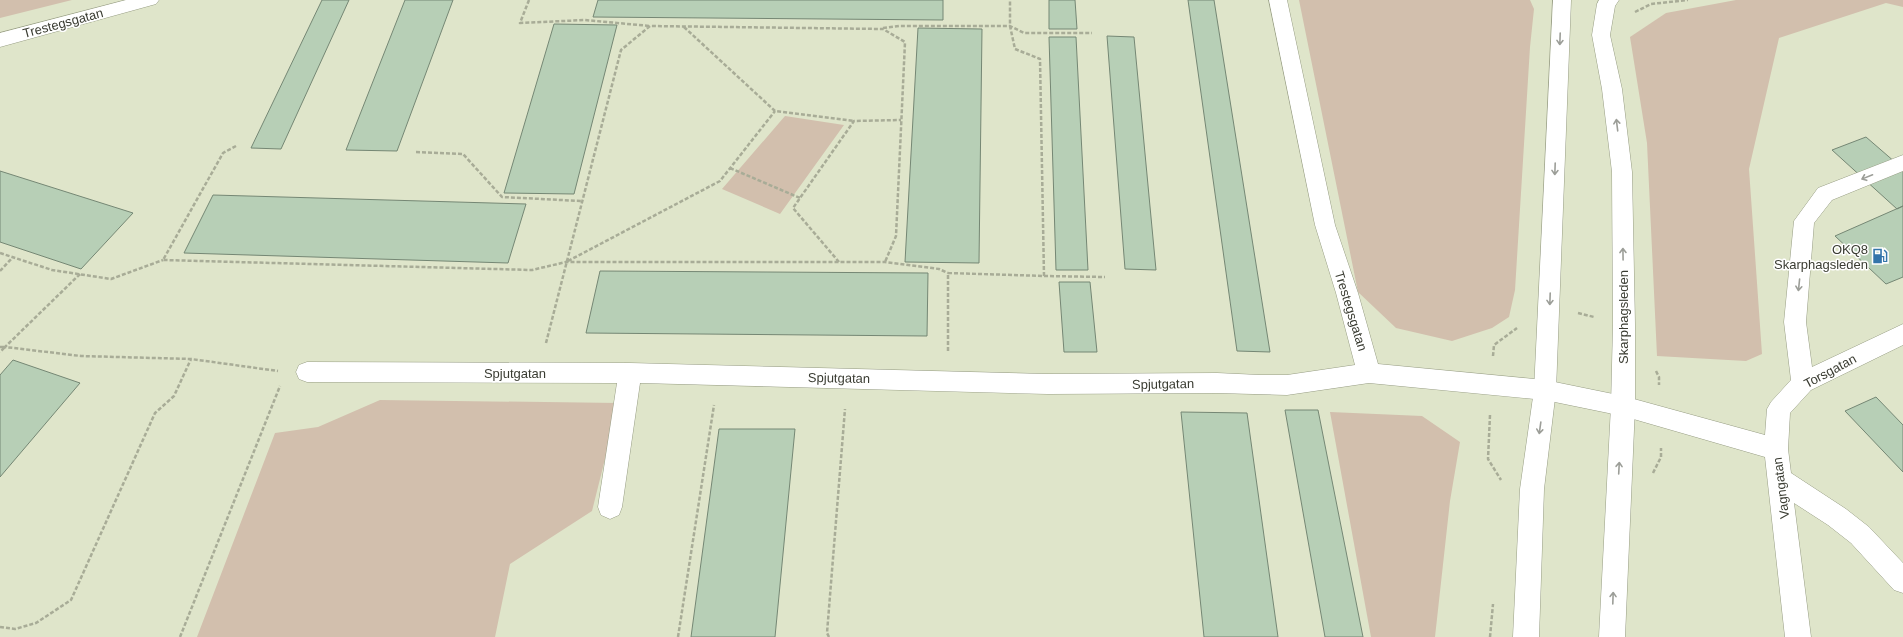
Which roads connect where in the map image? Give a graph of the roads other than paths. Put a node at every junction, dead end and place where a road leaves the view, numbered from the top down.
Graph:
1 (150, 0) edge
2 (1278, 0) edge
3 (1562, 0) edge
4 (1610, 0) edge
5 (0, 40) edge
6 (1903, 162) edge
7 (1903, 334) edge
8 (296, 372) road end
9 (1369, 373) junction
10 (630, 374) junction
11 (1803, 382) junction
12 (1545, 390) junction
13 (1622, 406) junction
14 (1776, 449) junction
15 (1781, 480) junction
16 (610, 507) dead end
17 (1903, 581) edge
18 (1526, 637) edge
19 (1612, 637) edge
20 (1798, 637) edge

1 - 5 street, Trestegsgatan
2 - 9 street, Trestegsgatan
3 -> 12 street
13 -> 4 street, Skarphagsleden
6 -> 11 street
7 - 11 street, Torsgatan
8 - 10 street, Spjutgatan
9 - 10 street, Spjutgatan
9 - 12 street
10 - 16 street
11 - 14 street, Torsgatan
12 - 13 street
12 -> 18 street
13 - 14 street, Vagngatan
19 -> 13 street, Skarphagsleden
14 - 15 street, Vagngatan
15 - 17 street
15 - 20 street, Vagngatan

